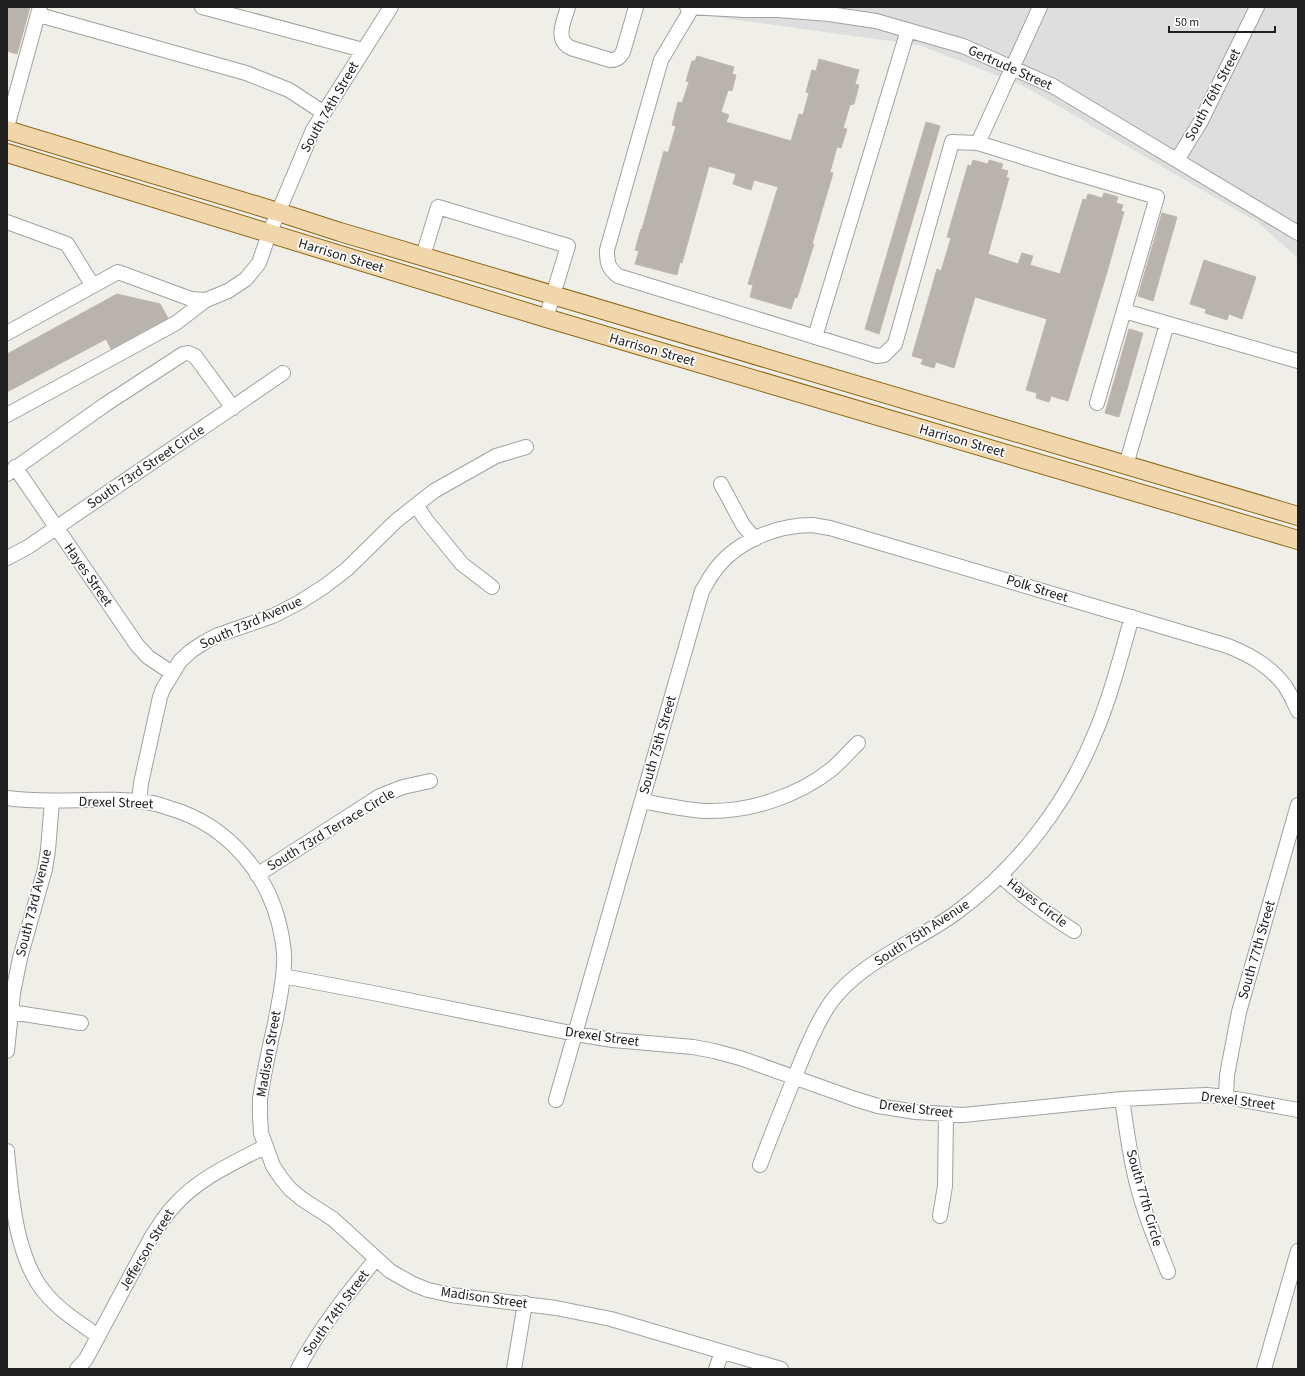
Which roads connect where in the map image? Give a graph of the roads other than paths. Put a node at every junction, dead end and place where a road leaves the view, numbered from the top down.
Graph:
1 (202, 7) edge
2 (391, 7) edge
3 (568, 7) edge
4 (636, 7) edge
5 (687, 7) edge
6 (1040, 7) edge
7 (1257, 7) edge
8 (692, 8) edge
9 (40, 11) edge
10 (830, 11) edge
11 (908, 30) junction
12 (363, 50) junction
13 (1012, 68) junction
14 (13, 87) edge
15 (324, 112) junction
16 (7, 127) edge
17 (7, 130) edge
18 (978, 143) junction
19 (7, 154) edge
20 (1178, 160) junction
21 (278, 212) junction
22 (7, 222) edge
23 (1298, 233) edge
24 (269, 234) junction
25 (423, 256) junction
26 (93, 286) junction
27 (553, 295) junction
28 (206, 300) junction
29 (1124, 311) junction
30 (546, 318) junction
31 (1167, 324) junction
32 (7, 333) edge
33 (815, 337) junction
34 (1298, 361) edge
35 (283, 373) dead end
36 (1097, 404) dead end
37 (233, 408) junction
38 (7, 415) edge
39 (526, 447) dead end
40 (1126, 465) junction
41 (11, 470) edge
42 (721, 484) dead end
43 (416, 506) junction
44 (1298, 516) edge
45 (56, 529) junction
46 (755, 539) junction
47 (1298, 540) edge
48 (7, 558) edge
49 (492, 587) dead end
50 (1132, 617) junction
51 (172, 673) junction
52 (1296, 703) edge
53 (858, 743) dead end
54 (430, 781) dead end
55 (7, 798) edge
56 (52, 801) junction
57 (642, 801) junction
58 (139, 802) junction
59 (1298, 805) edge
60 (257, 875) junction
61 (1000, 875) junction
62 (1074, 931) dead end
63 (283, 976) junction
64 (11, 1012) junction
65 (81, 1023) dead end
66 (576, 1034) junction
67 (7, 1051) edge
68 (794, 1078) junction
69 (1226, 1097) junction
70 (1122, 1099) junction
71 (556, 1100) dead end
72 (1298, 1110) edge
73 (946, 1114) junction
74 (266, 1146) junction
75 (7, 1151) edge
76 (760, 1165) dead end
77 (940, 1216) dead end
78 (1298, 1251) edge
79 (376, 1258) junction
80 (1168, 1272) dead end
81 (525, 1303) junction
82 (98, 1336) junction
83 (722, 1352) junction
84 (77, 1369) edge
85 (298, 1369) edge
86 (514, 1369) edge
87 (716, 1369) edge
88 (781, 1369) edge
89 (1264, 1369) edge

1 - 12 street
2 - 12 street, South 74th Street
3 - 4 street
5 - 8 street, Gertrude Street
6 - 13 street
7 - 20 street, South 76th Street
8 - 10 street, Gertrude Street
8 - 33 street
9 - 14 street
9 - 15 street
10 - 11 street, Gertrude Street
11 - 13 street, Gertrude Street
11 - 33 street
12 - 15 street, South 74th Street
13 - 18 street
13 - 20 street, Gertrude Street
14 - 16 street
15 - 21 street, South 74th Street
17 - 21 main road, Harrison Street
18 - 29 street
18 - 33 street
19 - 24 main road, Harrison Street
20 - 23 street, Gertrude Street
21 - 24 street, South 74th Street
21 - 25 main road, Harrison Street
22 - 26 street
24 - 28 street, South 74th Street
24 - 30 main road, Harrison Street
25 - 27 main road, Harrison Street
25 - 27 street
26 - 28 street
26 - 32 street
27 - 30 street
27 - 40 main road, Harrison Street
28 - 38 street
29 - 31 street
29 - 36 street
30 - 47 main road, Harrison Street
31 - 34 street
31 - 40 street
35 - 37 street, South 73rd Street Circle
37 - 41 street
37 - 45 street, South 73rd Street Circle
39 - 43 street, South 73rd Avenue
40 - 44 main road, Harrison Street
41 - 45 street, Hayes Street
42 - 46 street
43 - 49 street
43 - 51 street, South 73rd Avenue
45 - 48 street, South 73rd Street Circle
45 - 51 street, Hayes Street
46 - 50 street, Polk Street
46 - 57 street, South 75th Street
50 - 52 street, Polk Street
50 - 61 street, South 75th Avenue
51 - 58 street, South 73rd Avenue
53 - 57 street
54 - 60 street, South 73rd Terrace Circle
55 - 56 street, Drexel Street
56 - 58 street, Drexel Street
56 - 64 street, South 73rd Avenue
57 - 66 street, South 75th Street
58 - 60 street, Drexel Street
59 - 69 street, South 77th Street
60 - 63 street, Drexel Street
61 - 62 street, Hayes Circle
61 - 68 street, South 75th Avenue
63 - 66 street, Drexel Street
63 - 74 street, Madison Street
64 - 65 street
64 - 67 street, South 73rd Avenue
66 - 68 street, Drexel Street
66 - 71 street, South 75th Street
68 - 73 street, Drexel Street
68 - 76 street, South 75th Avenue
69 - 70 street, Drexel Street
69 - 72 street, Drexel Street
70 - 73 street, Drexel Street
70 - 80 street, South 77th Circle
73 - 77 street
74 - 79 street, Madison Street
74 - 82 street, Jefferson Street
75 - 82 street
78 - 89 street
79 - 81 street, Madison Street
79 - 85 street, South 74th Street
81 - 83 street, Madison Street
81 - 86 street
82 - 84 street, Jefferson Street
83 - 87 street
83 - 88 street, Madison Street

